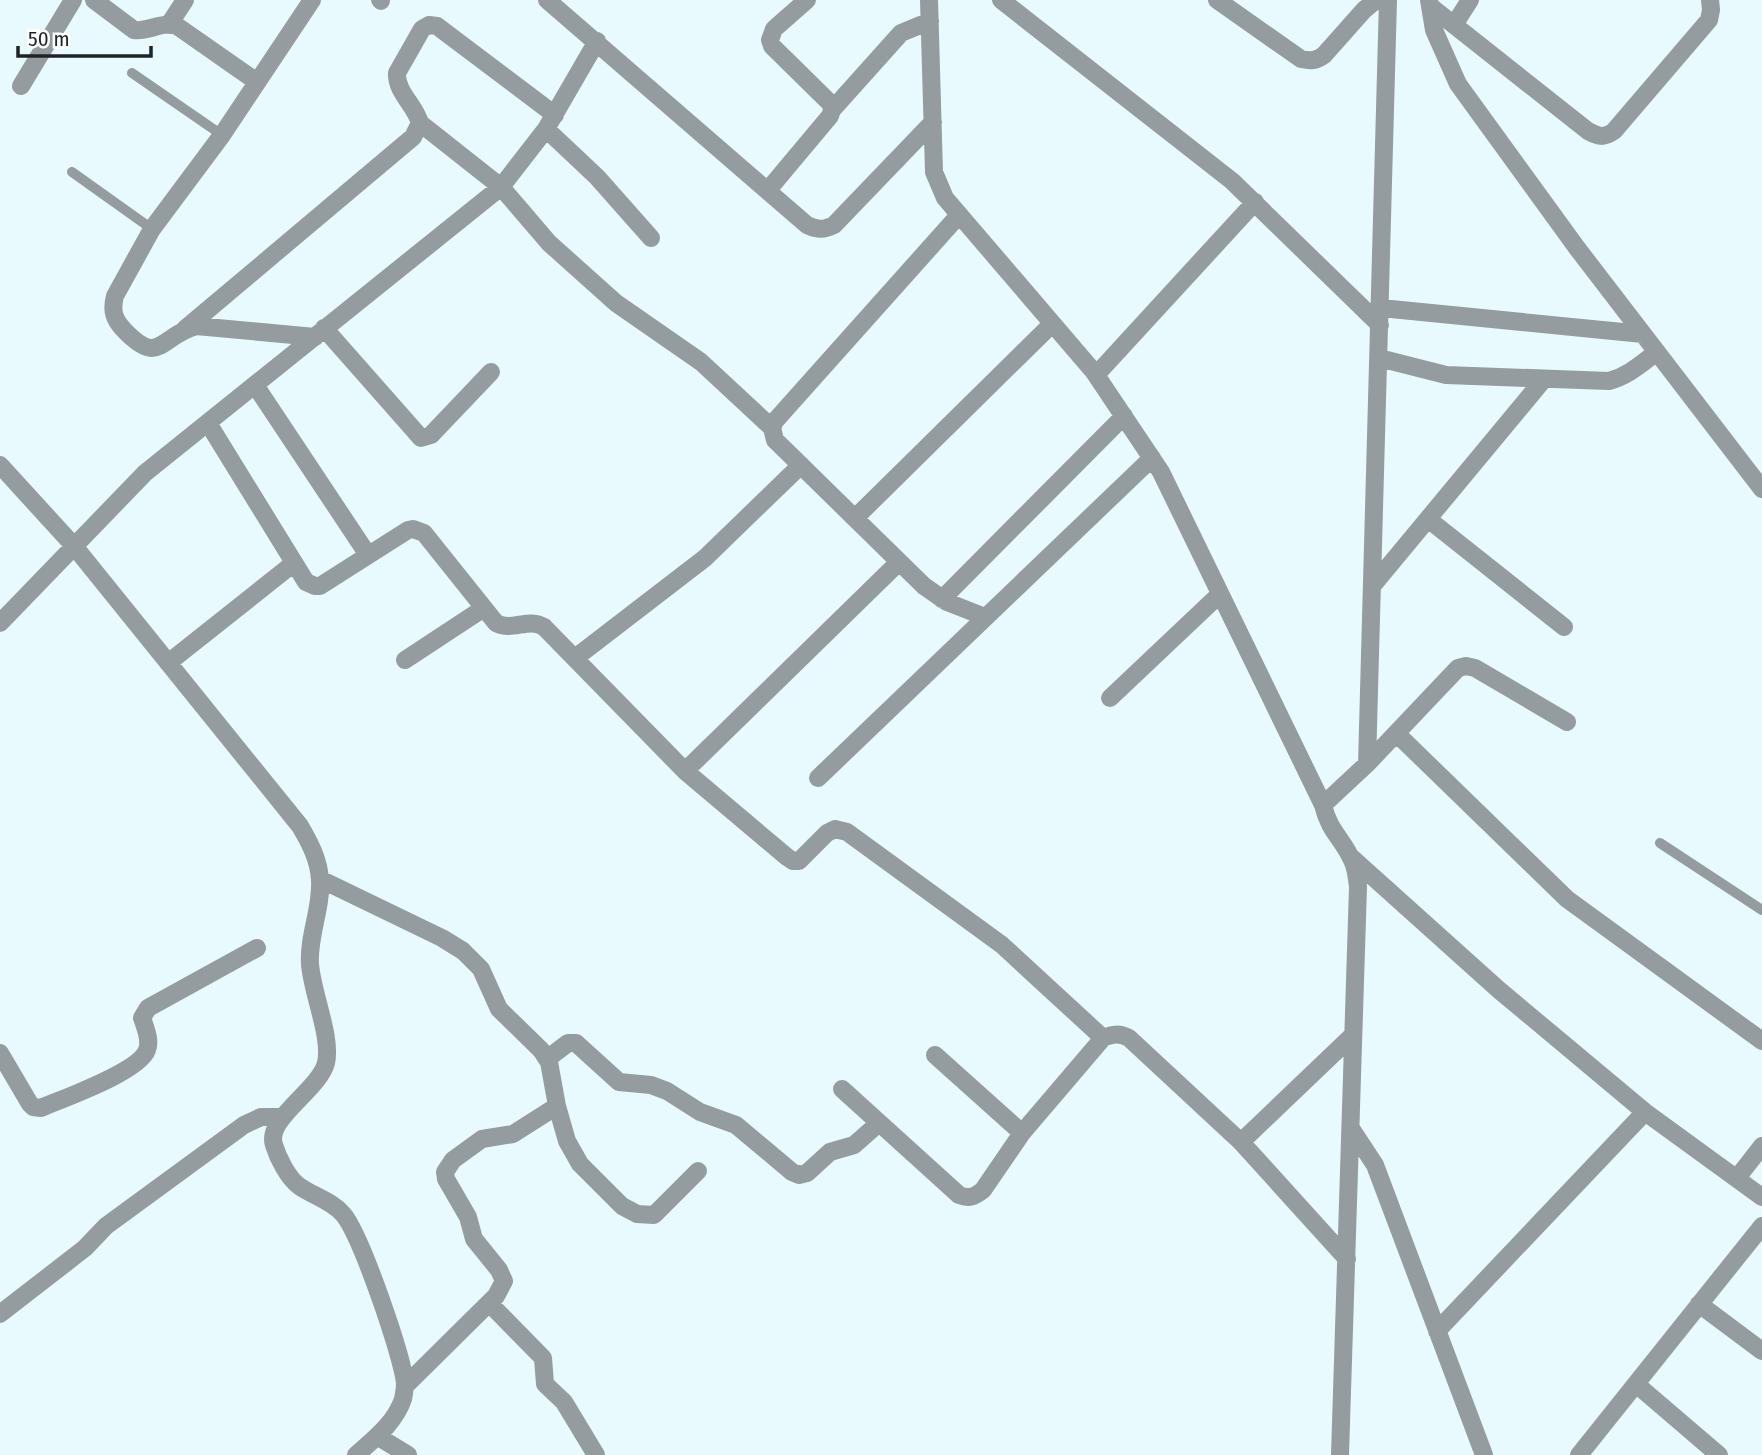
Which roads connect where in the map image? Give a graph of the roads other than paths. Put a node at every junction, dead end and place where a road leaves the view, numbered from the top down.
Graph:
1 (73, 0) edge
2 (94, 0) edge
3 (185, 0) edge
4 (312, 0) edge
5 (807, 0) edge
6 (929, 0) edge
7 (1002, 0) edge
8 (1217, 0) edge
9 (1376, 0) edge
10 (1388, 0) edge
11 (1470, 0) edge
12 (1710, 0) edge
13 (550, 1) edge
14 (1429, 3) edge
15 (930, 21) junction
16 (170, 23) junction
17 (1454, 25) junction
18 (597, 41) junction
19 (132, 73) dead end
20 (257, 82) junction
21 (21, 86) dead end
22 (832, 110) junction
23 (550, 122) junction
24 (933, 122) junction
25 (420, 123) junction
26 (222, 135) junction
27 (72, 172) dead end
28 (501, 187) junction
29 (768, 191) junction
30 (1255, 202) junction
31 (959, 215) junction
32 (152, 229) junction
33 (651, 238) dead end
34 (1380, 316) junction
35 (1052, 324) junction
36 (184, 329) junction
37 (320, 333) junction
38 (1643, 334) junction
39 (1657, 352) junction
40 (1380, 358) junction
41 (491, 372) dead end
42 (1096, 375) junction
43 (1544, 379) junction
44 (255, 385) junction
45 (1124, 416) junction
46 (208, 423) junction
47 (772, 428) junction
48 (1152, 458) junction
49 (0, 464) edge
50 (801, 465) junction
51 (1762, 489) edge
52 (855, 518) junction
53 (1428, 519) junction
54 (74, 546) junction
55 (368, 555) junction
56 (899, 562) junction
57 (295, 563) junction
58 (1373, 585) junction
59 (1220, 594) junction
60 (942, 599) junction
61 (484, 608) junction
62 (985, 617) junction
63 (0, 623) edge
64 (1564, 627) dead end
65 (575, 658) junction
66 (405, 660) dead end
67 (168, 663) junction
68 (1110, 698) dead end
69 (1567, 722) dead end
70 (1397, 734) junction
71 (1367, 764) junction
72 (685, 771) junction
73 (818, 778) dead end
74 (1323, 805) junction
75 (1660, 843) dead end
76 (1352, 858) junction
77 (320, 879) junction
78 (1762, 910) edge
79 (257, 948) dead end
80 (1353, 1035) junction
81 (1103, 1038) junction
82 (1762, 1041) edge
83 (0, 1053) edge
84 (935, 1055) dead end
85 (547, 1059) junction
86 (842, 1090) dead end
87 (557, 1106) junction
88 (1646, 1112) junction
89 (283, 1117) junction
90 (879, 1123) junction
91 (1352, 1130) junction
92 (1022, 1133) junction
93 (1241, 1142) junction
94 (1762, 1146) edge
95 (698, 1171) dead end
96 (1737, 1178) junction
97 (1762, 1197) edge
98 (1762, 1226) edge
99 (1347, 1259) junction
100 (489, 1303) junction
101 (1699, 1304) junction
102 (0, 1314) edge
103 (1437, 1331) junction
104 (1762, 1350) edge
105 (1636, 1384) junction
106 (405, 1386) junction
107 (377, 1436) junction
108 (356, 1455) edge
109 (408, 1455) edge
110 (596, 1455) edge
111 (1340, 1455) edge
112 (1484, 1455) edge
113 (1579, 1455) edge
114 (1719, 1455) edge

1 - 21 street
2 - 16 street
3 - 16 street
4 - 20 street
5 - 22 street
6 - 15 street
7 - 30 street
8 - 9 street
10 - 34 street
11 - 17 street
12 - 17 street
13 - 18 street
14 - 17 street
14 - 38 street
15 - 22 street
15 - 24 street
16 - 20 street
18 - 23 street
18 - 29 street
19 - 26 lane
20 - 26 street
22 - 29 street
23 - 25 street
23 - 28 street
23 - 33 street
24 - 29 street
24 - 31 street
25 - 28 street
25 - 36 street
26 - 32 street
27 - 32 lane
28 - 37 street
28 - 47 street
30 - 34 street
30 - 42 street
31 - 35 street
31 - 47 street
32 - 36 street
34 - 38 street
34 - 40 street
35 - 42 street
35 - 52 street
36 - 37 street
37 - 41 street
37 - 44 street
38 - 39 street
39 - 43 street
39 - 51 street
40 - 43 street
40 - 58 street
42 - 45 street
43 - 53 street
44 - 46 street
44 - 55 street
45 - 48 street
45 - 60 street
46 - 54 street
46 - 57 street
47 - 50 street
48 - 59 street
48 - 62 street
49 - 54 street
50 - 52 street
50 - 65 street
52 - 56 street
53 - 58 street
53 - 64 street
54 - 63 street
54 - 67 street
55 - 57 street
55 - 61 street
56 - 60 street
56 - 72 street
57 - 67 street
58 - 71 street
59 - 68 street
59 - 74 street
60 - 62 street
61 - 65 street
61 - 66 street
62 - 73 street
65 - 72 street
67 - 77 street
69 - 70 street
70 - 71 street
70 - 82 street
71 - 74 street
72 - 81 street
74 - 76 street
75 - 78 lane
76 - 80 street
76 - 88 street
77 - 85 street
77 - 89 street
79 - 83 street
80 - 91 street
80 - 93 street
81 - 92 street
81 - 93 street
84 - 92 street
85 - 87 street
85 - 90 street
86 - 90 street
87 - 95 street
87 - 100 street
88 - 96 street
88 - 103 street
89 - 102 street
89 - 106 street
90 - 92 street
91 - 99 street
91 - 103 street
93 - 99 street
94 - 96 street
96 - 97 street
98 - 101 street
99 - 111 street
100 - 106 street
100 - 110 street
101 - 104 street
101 - 105 street
103 - 112 street
105 - 113 street
105 - 114 street
106 - 107 street
107 - 108 street
107 - 109 street

